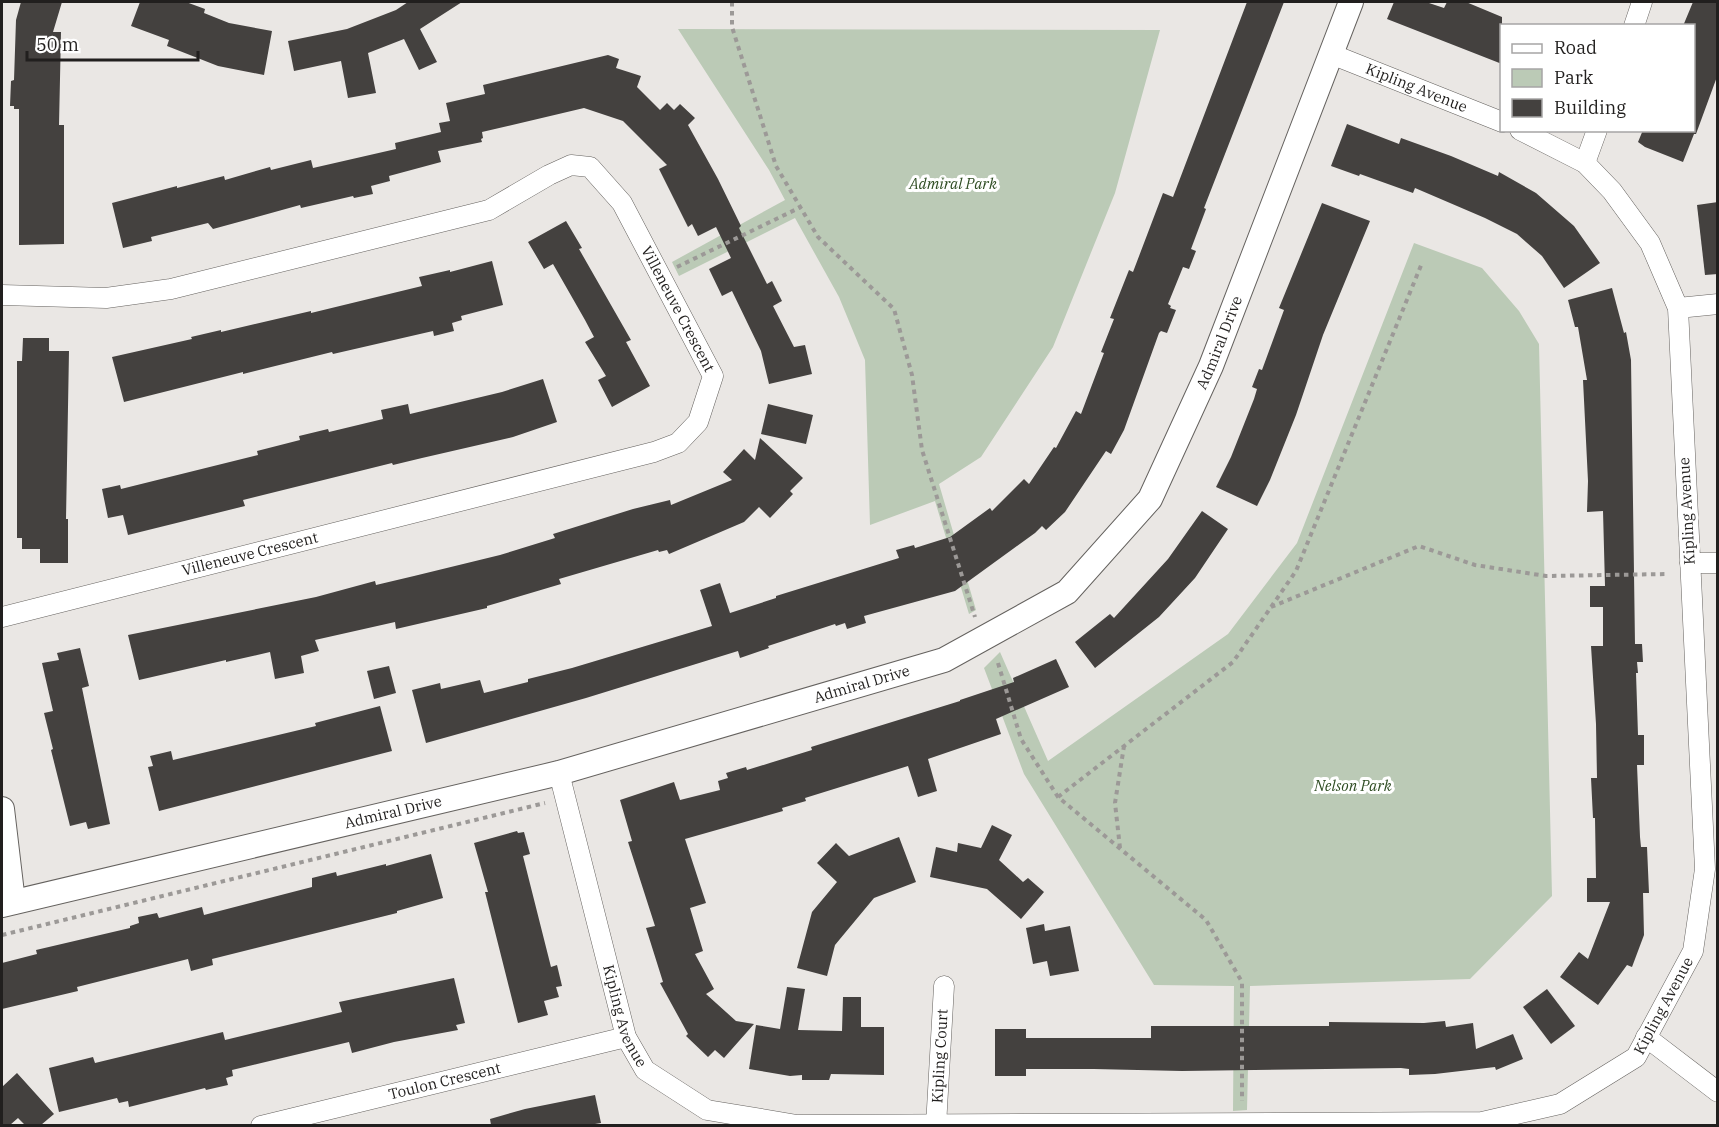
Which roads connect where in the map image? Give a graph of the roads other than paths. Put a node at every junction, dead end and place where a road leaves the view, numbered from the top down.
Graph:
1 (1351, 2) edge
2 (1642, 2) edge
3 (1635, 24) edge
4 (1331, 54) junction
5 (1500, 121) edge
6 (1524, 132) edge
7 (1596, 132) edge
8 (1585, 163) junction
9 (2, 296) edge
10 (1718, 304) edge
11 (1678, 308) junction
12 (1690, 563) junction
13 (1718, 563) edge
14 (2, 617) edge
15 (559, 773) junction
16 (2, 809) edge
17 (1711, 843) edge
18 (8, 903) edge
19 (944, 986) dead end
20 (626, 1037) junction
21 (1646, 1037) junction
22 (1718, 1092) edge
23 (1217, 1124) edge
24 (261, 1125) edge
25 (936, 1125) edge

1 - 4 street, Admiral Drive
2 - 3 street
4 - 5 street, Kipling Avenue
4 - 15 street, Admiral Drive
6 - 8 street, Kipling Avenue
7 - 8 street
8 - 11 street, Kipling Avenue
9 - 14 street, Villeneuve Crescent
10 - 11 street
11 - 12 street, Kipling Avenue
12 - 13 street
12 - 17 street, Kipling Avenue
15 - 18 street, Admiral Drive
15 - 20 street, Kipling Avenue
16 - 18 street
17 - 21 street, Kipling Avenue
19 - 25 street, Kipling Court
20 - 24 street, Toulon Crescent
20 - 25 street, Kipling Avenue
21 - 22 street
21 - 23 street, Kipling Avenue
23 - 25 street, Kipling Avenue

